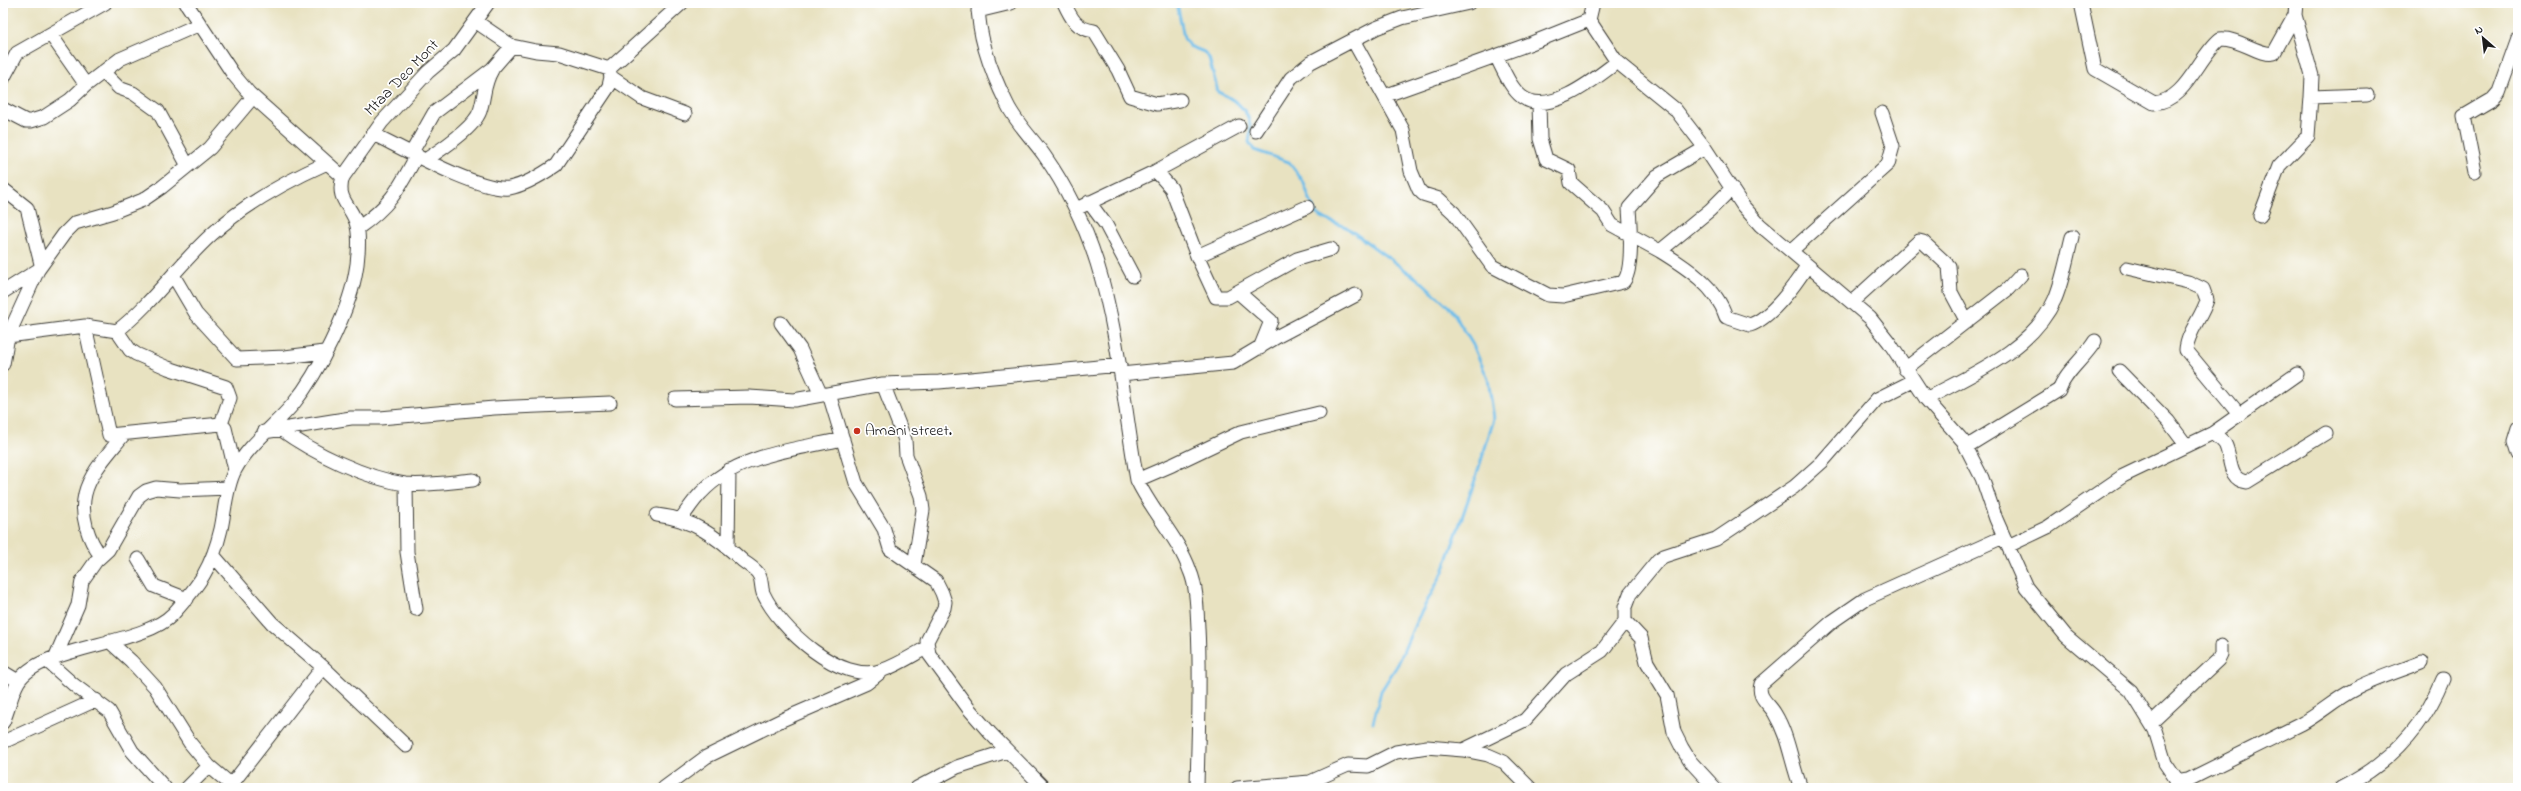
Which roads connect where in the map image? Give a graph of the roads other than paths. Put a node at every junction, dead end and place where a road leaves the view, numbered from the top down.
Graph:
1 (105, 3) edge
2 (186, 3) edge
3 (488, 3) edge
4 (682, 3) edge
5 (1011, 3) edge
6 (1064, 3) edge
7 (1469, 3) edge
8 (1593, 3) edge
9 (2081, 3) edge
10 (978, 7) edge
11 (2296, 9) edge
12 (1589, 20) junction
13 (475, 21) junction
14 (200, 24) junction
15 (51, 35) junction
16 (2518, 38) edge
17 (1353, 40) junction
18 (512, 46) junction
19 (1496, 56) junction
20 (1617, 62) junction
21 (492, 69) junction
22 (103, 72) junction
23 (610, 73) junction
24 (3, 79) edge
25 (86, 85) junction
26 (2366, 95) dead end
27 (1384, 96) junction
28 (253, 97) junction
29 (2311, 97) junction
30 (1180, 100) dead end
31 (1539, 103) junction
32 (3, 109) edge
33 (1882, 113) dead end
34 (685, 114) dead end
35 (1239, 126) dead end
36 (1256, 131) dead end
37 (373, 134) junction
38 (1705, 148) junction
39 (418, 155) junction
40 (326, 163) junction
41 (188, 166) junction
42 (1156, 171) junction
43 (2475, 172) dead end
44 (343, 177) junction
45 (1732, 188) junction
46 (3, 189) edge
47 (1089, 202) junction
48 (1307, 207) dead end
49 (1076, 209) junction
50 (2260, 216) dead end
51 (358, 228) junction
52 (1630, 235) junction
53 (2072, 237) dead end
54 (1331, 249) dead end
55 (1660, 251) junction
56 (1791, 252) junction
57 (1197, 256) junction
58 (1807, 266) junction
59 (40, 267) junction
60 (2127, 268) dead end
61 (173, 275) junction
62 (2021, 275) dead end
63 (1133, 276) dead end
64 (3, 292) edge
65 (1238, 292) junction
66 (1356, 295) dead end
67 (1852, 302) junction
68 (1967, 322) junction
69 (781, 323) dead end
70 (85, 326) junction
71 (117, 331) junction
72 (8, 336) junction
73 (2095, 342) dead end
74 (1260, 348) junction
75 (324, 352) junction
76 (3, 364) edge
77 (1905, 369) junction
78 (1120, 370) junction
79 (2119, 371) dead end
80 (2297, 374) dead end
81 (1913, 381) junction
82 (883, 384) junction
83 (825, 395) junction
84 (675, 399) dead end
85 (1926, 399) junction
86 (610, 403) dead end
87 (1319, 413) dead end
88 (2238, 413) junction
89 (221, 424) junction
90 (2518, 428) edge
91 (280, 430) junction
92 (264, 432) junction
93 (2213, 433) junction
94 (2326, 433) dead end
95 (124, 434) junction
96 (843, 439) junction
97 (2186, 445) junction
98 (1966, 447) junction
99 (2518, 454) edge
100 (235, 470) junction
101 (729, 470) junction
102 (473, 480) dead end
103 (1137, 480) junction
104 (406, 484) junction
105 (228, 488) junction
106 (656, 515) dead end
107 (680, 520) junction
108 (2006, 541) junction
109 (728, 547) junction
110 (213, 555) junction
111 (101, 556) junction
112 (138, 559) dead end
113 (914, 565) junction
114 (186, 599) junction
115 (416, 609) dead end
116 (1625, 621) junction
117 (108, 641) junction
118 (2221, 646) dead end
119 (926, 648) junction
120 (51, 660) junction
121 (2422, 662) dead end
122 (323, 666) junction
123 (882, 671) junction
124 (3, 672) edge
125 (2443, 680) dead end
126 (18, 682) junction
127 (96, 700) junction
128 (3, 722) edge
129 (2152, 722) junction
130 (3, 742) edge
131 (406, 746) dead end
132 (1463, 750) junction
133 (1007, 751) junction
134 (208, 766) junction
135 (2356, 784) edge
136 (2179, 785) edge
137 (233, 786) edge
138 (165, 788) edge
139 (187, 788) edge
140 (664, 788) edge
141 (917, 788) edge
142 (1044, 788) edge
143 (1197, 788) edge
144 (1237, 788) edge
145 (1530, 788) edge
146 (1715, 788) edge
147 (1801, 788) edge
148 (2341, 788) edge

1 - 15 street
2 - 14 street
3 - 13 street, Mtaa Deo Mont
4 - 23 street
5 - 10 street
6 - 30 street
7 - 17 street
8 - 12 street
9 - 11 street
10 - 49 street
11 - 29 street
12 - 19 street
12 - 20 street
13 - 18 street
13 - 37 street, Mtaa Deo Mont
14 - 22 street
14 - 28 street
15 - 24 street
15 - 25 street
16 - 43 street
17 - 27 street
17 - 36 street
18 - 21 street
18 - 23 street
19 - 27 street
19 - 31 street
20 - 31 street
20 - 38 street
21 - 39 street
21 - 39 street
22 - 25 street
22 - 41 street
23 - 34 street
23 - 39 street
25 - 32 street
26 - 29 street
27 - 52 street
28 - 40 street
28 - 41 street
29 - 50 street
31 - 52 street
33 - 56 street
35 - 42 street
37 - 39 street
37 - 44 street, Mtaa Deo Mont
38 - 45 street
38 - 52 street
39 - 51 street
40 - 44 street
40 - 61 street
41 - 59 street
42 - 47 street
42 - 57 street
44 - 51 street
45 - 55 street
45 - 56 street
46 - 59 street
47 - 49 street
47 - 63 street
48 - 57 street
49 - 78 street
51 - 75 street
52 - 55 street
53 - 85 street
54 - 65 street
55 - 58 street
56 - 58 street
57 - 65 street
58 - 67 street
59 - 64 street
59 - 72 street
60 - 88 street
61 - 71 street
61 - 75 street
62 - 68 street
65 - 74 street
66 - 74 street
67 - 68 street
67 - 77 street
68 - 77 street
69 - 83 street
70 - 71 street
70 - 72 street
70 - 95 street
71 - 89 street
72 - 76 street
73 - 98 street
74 - 78 street
75 - 92 street
77 - 81 street
78 - 82 street
78 - 103 street
79 - 97 street
80 - 88 street
81 - 85 street
81 - 116 street
82 - 83 street
82 - 113 street
83 - 84 street
83 - 96 street
85 - 98 street
86 - 91 street
87 - 103 street
88 - 93 street
89 - 95 street
89 - 100 street
90 - 99 street
91 - 92 street
91 - 104 street
92 - 100 street
93 - 94 street
93 - 97 street
95 - 111 street
96 - 101 street
96 - 113 street
97 - 108 street
98 - 108 street
100 - 105 street
101 - 107 street
101 - 109 street
102 - 104 street
103 - 143 street
104 - 115 street
105 - 110 street
105 - 111 street
106 - 107 street
107 - 109 street
108 - 129 street
108 - 147 street
109 - 123 street
110 - 114 street
110 - 122 street
111 - 120 street
112 - 114 street
113 - 119 street
114 - 117 street
116 - 132 street
116 - 146 street
117 - 120 street
117 - 134 street
118 - 129 street
119 - 123 street
119 - 133 street
120 - 126 street
120 - 127 street
121 - 136 street
122 - 131 street
122 - 137 street
123 - 140 street
124 - 126 street
125 - 135 street
126 - 128 street
127 - 130 street
127 - 138 street
129 - 136 street
132 - 144 street
132 - 145 street
133 - 141 street
133 - 142 street
134 - 137 street
134 - 139 street
135 - 148 street

